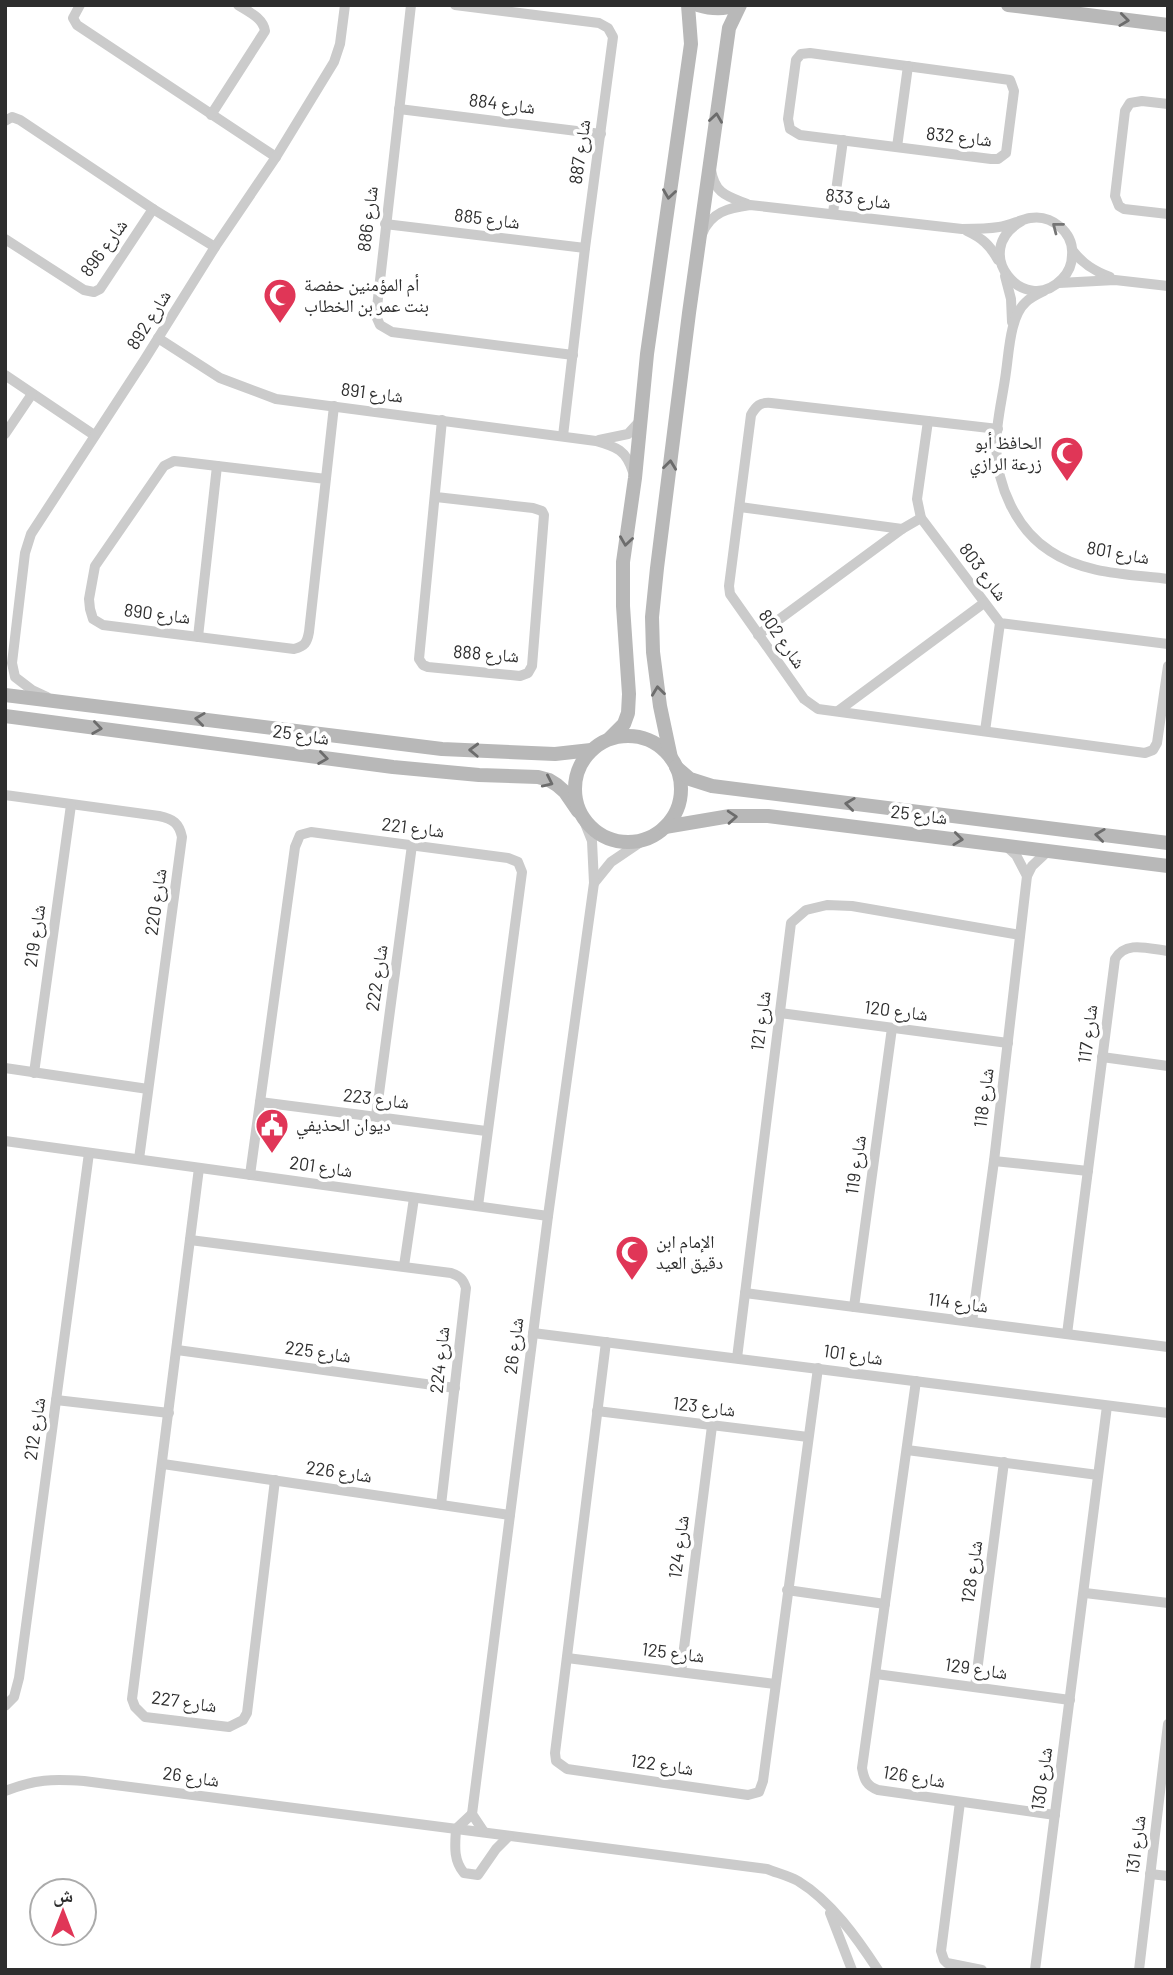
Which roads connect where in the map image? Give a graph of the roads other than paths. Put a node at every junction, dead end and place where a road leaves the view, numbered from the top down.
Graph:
1 (80, 5) edge
2 (239, 5) edge
3 (345, 5) edge
4 (411, 5) edge
5 (455, 5) edge
6 (688, 5) edge
7 (698, 5) edge
8 (738, 5) edge
9 (1008, 5) edge
10 (1168, 25) edge
11 (908, 66) junction
12 (1168, 104) edge
13 (399, 108) junction
14 (211, 114) junction
15 (5, 121) edge
16 (601, 134) junction
17 (843, 140) junction
18 (897, 147) junction
19 (276, 157) junction
20 (710, 162) junction
21 (750, 205) junction
22 (153, 209) junction
23 (833, 213) junction
24 (1168, 214) edge
25 (1022, 220) junction
26 (385, 223) junction
27 (962, 229) junction
28 (5, 239) edge
29 (699, 243) junction
30 (215, 247) junction
31 (585, 248) junction
32 (1073, 251) junction
33 (1002, 267) junction
34 (1115, 280) junction
35 (1059, 283) junction
36 (1168, 286) edge
37 (1046, 289) junction
38 (1012, 332) junction
39 (158, 338) junction
40 (573, 355) junction
41 (5, 375) edge
42 (33, 394) junction
43 (334, 406) junction
44 (442, 420) junction
45 (639, 421) junction
46 (928, 421) junction
47 (998, 429) junction
48 (5, 435) edge
49 (94, 435) junction
50 (563, 436) junction
51 (596, 440) junction
52 (217, 466) junction
53 (326, 478) junction
54 (635, 478) junction
55 (436, 497) junction
56 (740, 507) junction
57 (921, 518) junction
58 (902, 529) junction
59 (1168, 579) edge
60 (984, 603) junction
61 (11, 613) edge
62 (1000, 623) junction
63 (758, 635) junction
64 (198, 637) junction
65 (1168, 644) edge
66 (1168, 666) edge
67 (9, 667) edge
68 (5, 695) edge
69 (61, 701) junction
70 (838, 711) junction
71 (5, 715) edge
72 (985, 731) junction
73 (610, 738) junction
74 (356, 739) junction
75 (237, 746) junction
76 (591, 750) junction
77 (674, 762) junction
78 (5, 795) edge
79 (71, 804) junction
80 (581, 816) junction
81 (665, 827) junction
82 (642, 841) junction
83 (1168, 844) edge
84 (412, 845) junction
85 (1004, 845) junction
86 (1048, 850) junction
87 (1168, 866) edge
88 (1027, 876) junction
89 (594, 883) junction
90 (1020, 935) junction
91 (1168, 951) edge
92 (780, 1013) junction
93 (892, 1028) junction
94 (1008, 1043) junction
95 (1102, 1057) junction
96 (1168, 1066) edge
97 (5, 1069) edge
98 (34, 1073) junction
99 (148, 1089) junction
100 (260, 1102) junction
101 (376, 1116) junction
102 (486, 1131) junction
103 (5, 1141) edge
104 (89, 1153) junction
105 (139, 1159) junction
106 (994, 1161) junction
107 (199, 1168) junction
108 (1088, 1171) junction
109 (250, 1175) junction
110 (414, 1198) junction
111 (478, 1206) junction
112 (548, 1216) junction
113 (190, 1240) junction
114 (404, 1266) junction
115 (745, 1293) junction
116 (854, 1307) junction
117 (972, 1322) junction
118 (533, 1333) junction
119 (1067, 1334) junction
120 (606, 1342) junction
121 (1168, 1347) edge
122 (177, 1350) junction
123 (737, 1358) junction
124 (818, 1368) junction
125 (916, 1381) junction
126 (455, 1388) junction
127 (56, 1400) junction
128 (1107, 1406) junction
129 (597, 1411) junction
130 (169, 1413) junction
131 (1168, 1413) edge
132 (712, 1426) junction
133 (808, 1437) junction
134 (907, 1450) junction
135 (1004, 1462) junction
136 (163, 1464) junction
137 (1098, 1475) junction
138 (275, 1480) junction
139 (441, 1505) junction
140 (510, 1515) junction
141 (787, 1590) junction
142 (1085, 1593) junction
143 (1168, 1603) edge
144 (885, 1604) junction
145 (567, 1658) junction
146 (681, 1672) junction
147 (876, 1674) junction
148 (775, 1684) junction
149 (975, 1687) junction
150 (1070, 1700) junction
151 (5, 1706) edge
152 (1168, 1724) edge
153 (1166, 1760) edge
154 (5, 1791) edge
155 (960, 1802) junction
156 (472, 1814) junction
157 (1055, 1815) junction
158 (456, 1829) junction
159 (484, 1832) junction
160 (509, 1836) junction
161 (1150, 1874) junction
162 (1168, 1876) edge
163 (826, 1904) junction
164 (852, 1970) edge
165 (878, 1970) edge
166 (982, 1970) edge
167 (1035, 1970) edge
168 (1139, 1970) edge

1 - 14 street
2 - 14 street
3 - 19 street, شارع 892
4 - 13 street, شارع 886
5 - 16 street, شارع 887
6 -> 45 street
7 - 8 street
20 -> 8 street
9 -> 10 street
11 - 17 street, شارع 832
11 - 18 street
11 - 18 street, شارع 832
12 - 24 street
13 - 16 street, شارع 884
13 - 26 street, شارع 886
14 - 19 street
15 - 22 street
16 - 31 street, شارع 887
17 - 18 street, شارع 832
17 - 23 street
19 - 30 street, شارع 892
20 - 21 street, شارع 833
20 - 29 street
21 - 23 street, شارع 833
21 - 29 street, شارع 833
22 - 28 street, شارع 896
22 - 30 street
23 - 27 street, شارع 833
25 - 27 street, شارع 833
32 -> 25 street
25 - 33 street
26 - 31 street, شارع 885
26 - 40 street, شارع 886
27 - 33 street, شارع 833
77 -> 29 street
30 - 39 street, شارع 892
31 - 40 street, شارع 887
32 - 34 street
32 - 35 street
33 - 37 street
33 - 38 street, شارع 801
34 - 35 street
34 - 36 street
35 - 37 street
37 - 38 street, شارع 801
38 - 47 street, شارع 801
39 - 43 street, شارع 891
39 - 49 street, شارع 892
40 - 50 street, شارع 887
41 - 42 street
42 - 48 street
42 - 49 street
43 - 44 street, شارع 891
43 - 53 street, شارع 890
44 - 50 street, شارع 891
44 - 55 street, شارع 888
45 - 51 street, شارع 891
45 - 54 street
46 - 47 street, شارع 802
46 - 56 street, شارع 802
46 - 57 street
47 - 59 street, شارع 801
49 - 61 street, شارع 892
50 - 51 street, شارع 891
51 - 54 street, شارع 891
52 - 53 street, شارع 890
52 - 64 street
52 - 64 street, شارع 890
53 - 64 street, شارع 890
54 -> 73 street
55 - 55 street, شارع 888
56 - 58 street
56 - 63 street, شارع 802
57 - 58 street
57 - 60 street, شارع 803
58 - 63 street
60 - 62 street, شارع 803
60 - 70 street
61 - 67 street, شارع 892
62 - 65 street, شارع 803
62 - 72 street
63 - 70 street, شارع 802
66 - 72 street, شارع 802
67 - 69 street, شارع 892
68 - 69 street, شارع 25
69 - 71 street
74 -> 69 street, شارع 25
70 - 72 street, شارع 802
71 -> 75 street, شارع 25
73 - 76 street
73 - 77 street
74 - 75 street
76 -> 74 street, شارع 25
75 -> 80 street, شارع 25
76 - 80 street
77 - 81 street
83 -> 77 street, شارع 25
78 - 79 street, شارع 220
79 - 98 street, شارع 219
79 - 99 street, شارع 220
80 - 82 street
80 - 89 street, شارع 26
81 - 82 street
81 -> 85 street, شارع 25
82 - 89 street
84 - 100 street, شارع 221
84 - 101 street, شارع 222
84 - 102 street, شارع 221
85 - 86 street, شارع 25
85 - 88 street
86 - 87 street, شارع 25
86 - 88 street
88 - 90 street, شارع 118
89 - 112 street, شارع 26
90 - 92 street, شارع 121
90 - 94 street, شارع 118
91 - 95 street, شارع 117
92 - 93 street, شارع 120
92 - 115 street, شارع 121
93 - 94 street, شارع 120
93 - 116 street, شارع 119
94 - 106 street, شارع 118
95 - 96 street
95 - 108 street, شارع 117
97 - 98 street
98 - 99 street
99 - 105 street, شارع 220
100 - 101 street, شارع 223
100 - 109 street, شارع 221
101 - 102 street, شارع 223
102 - 111 street, شارع 221
103 - 104 street, شارع 201
104 - 105 street, شارع 201
104 - 127 street, شارع 212
105 - 107 street, شارع 201
106 - 108 street
106 - 117 street, شارع 118
107 - 109 street, شارع 201
107 - 113 street, شارع 227
108 - 119 street, شارع 117
109 - 110 street, شارع 201
110 - 111 street, شارع 201
110 - 114 street
111 - 112 street, شارع 201
112 - 118 street, شارع 26
113 - 114 street, شارع 224
113 - 122 street, شارع 227
114 - 126 street, شارع 224
115 - 116 street, شارع 114
115 - 123 street, شارع 121
116 - 117 street, شارع 114
117 - 119 street, شارع 114
118 - 120 street, شارع 101
118 - 140 street, شارع 26
119 - 121 street, شارع 114
120 - 123 street, شارع 101
120 - 129 street, شارع 122
122 - 126 street, شارع 225
122 - 130 street, شارع 227
123 - 124 street, شارع 101
124 - 125 street, شارع 101
124 - 133 street, شارع 122
125 - 128 street, شارع 101
125 - 134 street, شارع 126
126 - 139 street, شارع 224
127 - 130 street
127 - 151 street, شارع 212
128 - 131 street, شارع 101
128 - 137 street, شارع 130
129 - 132 street, شارع 123
129 - 145 street, شارع 122
130 - 136 street, شارع 227
132 - 133 street, شارع 123
132 - 146 street, شارع 124
133 - 141 street, شارع 122
134 - 135 street
134 - 144 street, شارع 126
135 - 137 street
135 - 149 street, شارع 128
136 - 138 street, شارع 226
136 - 138 street, شارع 227
137 - 142 street, شارع 130
138 - 139 street, شارع 226
139 - 140 street, شارع 226
140 - 156 street, شارع 26
141 - 144 street
141 - 148 street, شارع 122
142 - 143 street
142 - 150 street, شارع 130
144 - 147 street, شارع 126
145 - 146 street, شارع 125
145 - 148 street, شارع 122
146 - 148 street, شارع 125
147 - 149 street, شارع 129
147 - 155 street, شارع 126
149 - 150 street, شارع 129
150 - 157 street, شارع 130
152 - 153 street, شارع 131
153 - 161 street, شارع 131
154 - 158 street, شارع 26
155 - 157 street, شارع 126
155 - 166 street
156 - 158 street
156 - 159 street
157 - 167 street, شارع 130
158 - 159 street, شارع 26
158 - 160 street
159 - 160 street, شارع 26
160 - 163 street, شارع 26
161 - 162 street
161 - 168 street, شارع 131
163 - 164 street
163 - 165 street, شارع 26

